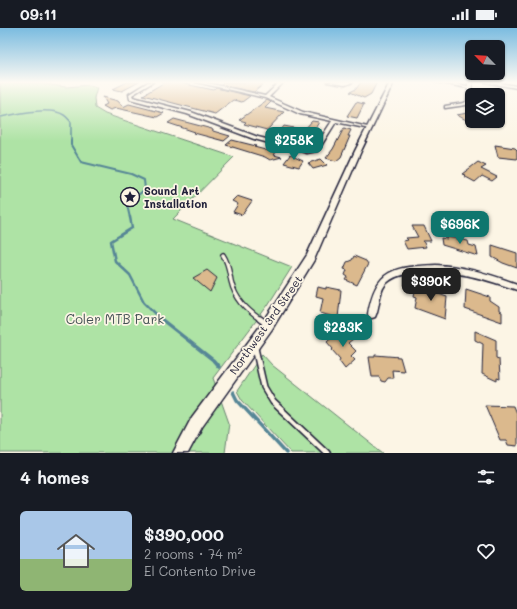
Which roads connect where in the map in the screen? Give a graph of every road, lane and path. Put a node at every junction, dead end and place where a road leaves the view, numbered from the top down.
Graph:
1 (146, 102) edge
2 (276, 102) edge
3 (383, 102) edge
4 (468, 102) edge
5 (447, 107) dead end
6 (335, 120) junction
7 (370, 128) junction
8 (223, 256) dead end
9 (517, 287) edge
10 (372, 314) dead end
11 (268, 325) junction
12 (254, 345) junction
13 (180, 453) edge
14 (327, 453) edge

1 - 6 street
2 - 6 street
3 - 7 street, Northwest 3rd Street
4 - 5 street
6 - 7 street
7 - 11 street, Northwest 3rd Street
8 - 11 lane
9 - 10 street
11 - 12 street, Northwest 3rd Street
12 - 13 street, Northwest 3rd Street
12 - 14 lane

